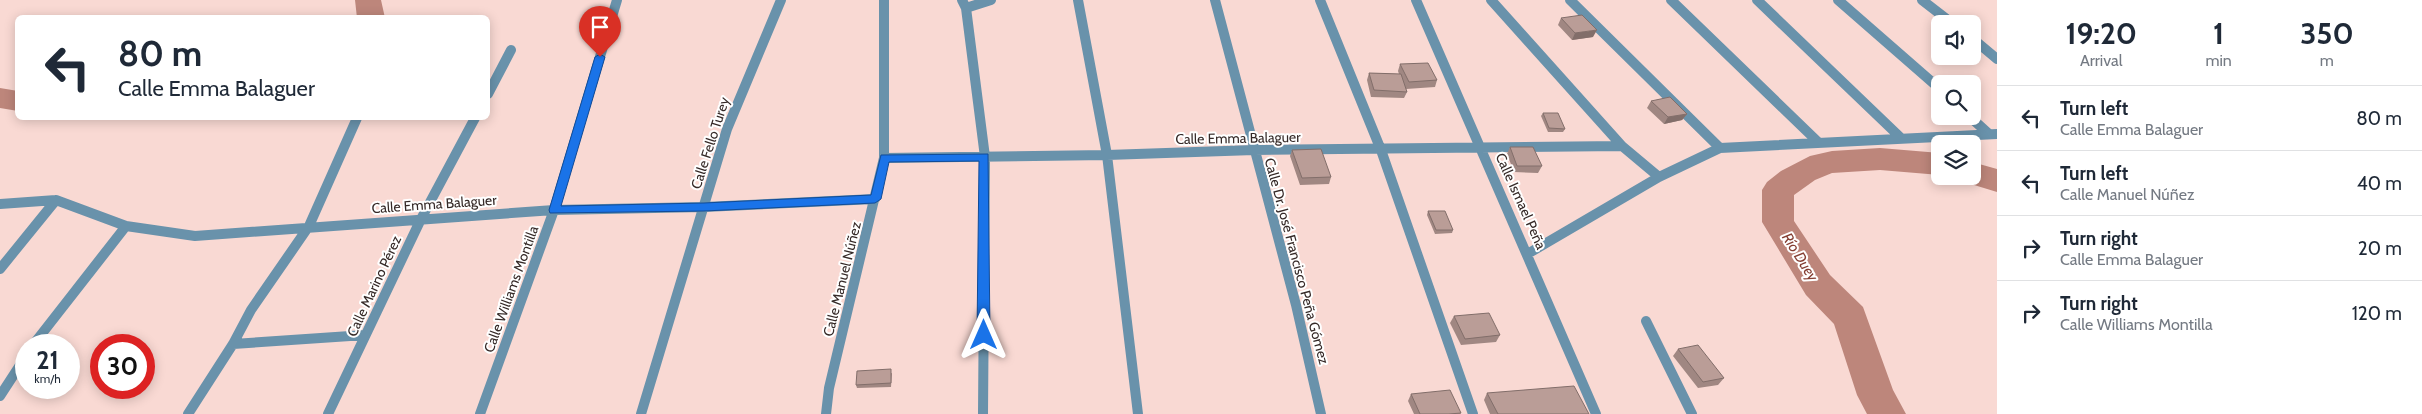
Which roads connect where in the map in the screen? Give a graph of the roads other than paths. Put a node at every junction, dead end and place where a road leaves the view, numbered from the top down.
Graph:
1 (617, 0) edge
2 (781, 0) edge
3 (884, 0) edge
4 (991, 0) edge
5 (1078, 0) edge
6 (1215, 0) edge
7 (1320, 0) edge
8 (1416, 0) edge
9 (1491, 0) edge
10 (1570, 0) edge
11 (1671, 0) edge
12 (1757, 0) edge
13 (1838, 0) edge
14 (1922, 0) edge
15 (964, 4) edge
16 (1941, 15) edge
17 (1981, 46) edge
18 (511, 50) dead end
19 (1997, 59) edge
20 (1931, 81) edge
21 (490, 90) edge
22 (356, 120) edge
23 (474, 120) edge
24 (1981, 125) edge
25 (1993, 134) edge
26 (1901, 138) junction
27 (1817, 141) junction
28 (1622, 146) junction
29 (1482, 148) junction
30 (1720, 148) junction
31 (1254, 150) junction
32 (1381, 150) junction
33 (1107, 155) junction
34 (984, 157) junction
35 (884, 158) junction
36 (1659, 177) junction
37 (875, 199) junction
38 (56, 200) junction
39 (0, 204) edge
40 (704, 207) junction
41 (554, 210) junction
42 (421, 219) junction
43 (126, 226) junction
44 (309, 226) junction
45 (1528, 253) junction
46 (0, 269) edge
47 (1646, 321) dead end
48 (42, 334) edge
49 (365, 336) junction
50 (233, 344) junction
51 (15, 373) edge
52 (0, 396) edge
53 (188, 414) edge
54 (328, 414) edge
55 (480, 414) edge
56 (641, 414) edge
57 (826, 414) edge
58 (983, 414) edge
59 (1138, 414) edge
60 (1321, 414) edge
61 (1473, 414) edge
62 (1596, 414) edge
63 (1692, 414) edge

1 - 41 street, Calle Williams Montilla
2 - 40 street, Calle Fello Turey
3 - 35 street, Calle Manuel Núñez
4 - 15 street
5 - 33 street
6 - 31 street, Calle Dr. José Francisco Peña Gómez
7 - 32 street
8 - 29 street, Calle Ismael Peña
9 - 28 street
10 - 30 street
11 - 27 street
12 - 26 street
13 - 20 street
14 - 16 street
15 - 34 street
17 - 19 street
18 - 21 street
22 - 44 street
23 - 42 street, Calle Marino Pérez
24 - 25 street
25 - 26 street
26 - 27 street
27 - 30 street
28 - 29 street, Calle Emma Balaguer
28 - 36 street
29 - 32 street, Calle Emma Balaguer
29 - 45 street, Calle Ismael Peña
30 - 36 street
31 - 32 street, Calle Emma Balaguer
31 - 33 street, Calle Emma Balaguer
31 - 60 street, Calle Dr. José Francisco Peña Gómez
32 - 61 street
33 - 34 street, Calle Emma Balaguer
33 - 59 street
34 - 35 street, Calle Emma Balaguer
34 - 58 street
35 - 37 street, Calle Manuel Núñez
36 - 45 street
37 - 40 street, Calle Emma Balaguer
37 - 57 street, Calle Manuel Núñez
38 - 39 street, Calle Emma Balaguer
38 - 43 street, Calle Emma Balaguer
38 - 46 street
40 - 41 street, Calle Emma Balaguer
40 - 56 street, Calle Fello Turey
41 - 42 street, Calle Emma Balaguer
41 - 55 street, Calle Williams Montilla
42 - 44 street, Calle Emma Balaguer
42 - 49 street, Calle Marino Pérez
43 - 44 street, Calle Emma Balaguer
43 - 48 street
44 - 50 street
45 - 62 street, Calle Ismael Peña
47 - 63 street
49 - 50 street
49 - 54 street, Calle Marino Pérez
50 - 53 street
51 - 52 street

